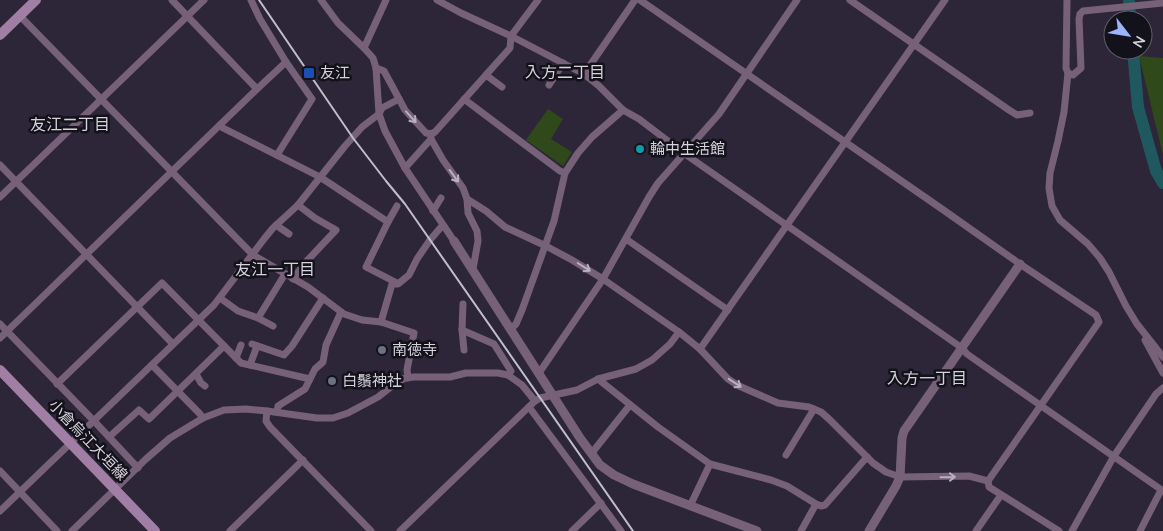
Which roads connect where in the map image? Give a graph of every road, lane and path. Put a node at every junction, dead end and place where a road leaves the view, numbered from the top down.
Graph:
1 (36, 0) edge
2 (172, 0) edge
3 (204, 0) edge
4 (251, 0) edge
5 (321, 0) edge
6 (386, 0) edge
7 (538, 0) edge
8 (635, 0) edge
9 (640, 0) edge
10 (797, 0) edge
11 (850, 0) edge
12 (945, 0) edge
13 (1067, 0) edge
14 (441, 1) edge
15 (1163, 3) edge
16 (20, 16) junction
17 (187, 16) junction
18 (1, 32) edge
19 (511, 36) junction
20 (914, 44) junction
21 (364, 48) junction
22 (286, 62) junction
23 (563, 63) junction
24 (376, 68) junction
25 (1068, 73) junction
26 (486, 74) junction
27 (584, 74) junction
28 (747, 74) junction
29 (549, 85) dead end
30 (502, 87) dead end
31 (257, 89) junction
32 (399, 98) junction
33 (101, 99) junction
34 (464, 99) junction
35 (623, 110) junction
36 (1030, 113) dead end
37 (379, 114) junction
38 (220, 125) junction
39 (431, 137) junction
40 (846, 142) junction
41 (685, 154) junction
42 (277, 155) junction
43 (0, 165) edge
44 (405, 168) junction
45 (172, 172) junction
46 (565, 173) junction
47 (320, 177) junction
48 (16, 182) junction
49 (0, 197) edge
50 (441, 198) dead end
51 (467, 199) junction
52 (298, 205) junction
53 (397, 206) dead end
54 (433, 211) junction
55 (388, 222) junction
56 (276, 225) junction
57 (787, 225) junction
58 (442, 226) junction
59 (289, 234) dead end
60 (626, 239) junction
61 (454, 242) joint
62 (546, 246) junction
63 (86, 255) junction
64 (253, 255) junction
65 (1020, 264) junction
66 (473, 269) junction
67 (285, 274) junction
68 (293, 279) junction
69 (603, 279) junction
70 (398, 284) junction
71 (220, 298) junction
72 (323, 298) junction
73 (463, 304) dead end
74 (137, 307) junction
75 (728, 310) junction
76 (342, 312) junction
77 (258, 318) junction
78 (198, 320) junction
79 (381, 322) junction
80 (0, 324) edge
81 (1137, 324) junction
82 (273, 326) dead end
83 (511, 329) junction
84 (462, 330) junction
85 (7, 332) junction
86 (679, 332) junction
87 (0, 338) edge
88 (173, 344) junction
89 (242, 345) dead end
90 (224, 346) junction
91 (962, 348) junction
92 (700, 349) junction
93 (464, 350) dead end
94 (1163, 357) edge
95 (236, 358) junction
96 (152, 365) junction
97 (250, 365) junction
98 (0, 370) edge
99 (539, 373) junction
100 (1163, 373) edge
101 (196, 374) junction
102 (508, 375) junction
103 (408, 378) junction
104 (310, 379) junction
105 (598, 379) junction
106 (57, 384) junction
107 (205, 386) dead end
108 (1163, 388) edge
109 (178, 391) junction
110 (553, 396) junction
111 (535, 401) junction
112 (630, 405) junction
113 (1041, 406) junction
114 (529, 407) junction
115 (814, 409) junction
116 (267, 411) junction
117 (277, 412) junction
118 (203, 418) junction
119 (94, 421) junction
120 (110, 437) junction
121 (71, 444) junction
122 (591, 454) junction
123 (786, 455) dead end
124 (1114, 456) junction
125 (867, 457) junction
126 (303, 460) junction
127 (710, 464) junction
128 (138, 468) junction
129 (0, 471) edge
130 (900, 477) junction
131 (988, 481) junction
132 (115, 490) junction
133 (1162, 490) edge
134 (21, 492) junction
135 (1001, 495) junction
136 (601, 503) junction
137 (816, 504) junction
138 (690, 506) junction
139 (0, 511) edge
140 (57, 531) edge
141 (72, 531) edge
142 (155, 531) edge
143 (230, 531) edge
144 (371, 531) edge
145 (400, 531) edge
146 (572, 531) edge
147 (621, 531) edge
148 (757, 531) edge
149 (801, 531) edge
150 (869, 531) edge
151 (976, 531) edge
152 (1059, 531) edge
153 (1072, 531) edge
154 (1140, 531) edge

1 - 16 main road
2 - 17 street
3 - 17 street
4 - 22 street
5 - 21 street
6 - 21 street
7 - 19 street
8 - 27 street
9 - 28 street
10 - 28 street
11 - 20 street
12 - 20 street
13 - 25 street
14 - 19 street
15 - 25 street
16 - 18 main road
16 - 33 street
17 - 31 street
17 - 33 street
19 - 23 street
19 - 26 street
20 - 36 street
20 - 40 street
21 - 24 street
22 - 31 street
22 - 42 street
23 - 27 street
23 - 29 street
24 - 32 street
24 - 37 street
25 - 81 street
26 - 30 street
26 - 34 street
27 - 35 street
28 - 40 street
28 - 41 street
31 - 38 street
32 - 37 street
32 -> 39 street
33 - 45 street
33 - 48 street
34 - 39 street
34 - 46 street
35 - 41 street
35 - 46 street
37 - 44 street
37 - 47 street
38 - 42 street
38 - 45 street
39 - 44 street
39 -> 51 street
40 - 57 street
40 - 65 street
41 - 57 street
41 - 60 street
42 - 47 street
43 - 48 street
44 - 54 street
45 - 63 street
45 - 64 street
46 - 62 street
47 - 52 street
47 - 55 street
48 - 49 street
48 - 63 street
50 - 54 street
51 - 62 street
51 - 66 street
52 - 56 street
52 - 68 street
53 - 55 street
54 - 58 street
55 - 70 street
56 - 59 street
56 - 64 street
57 - 75 street
57 - 91 street
58 - 61 street
58 - 70 street
60 - 69 street
60 - 75 street
61 - 66 street
62 -> 69 street
62 - 83 street
63 - 74 street
63 - 85 street
64 - 67 street
64 - 71 street
65 - 91 street
65 - 113 street
66 - 83 street
67 - 68 street
67 - 77 street
68 - 72 street
69 - 86 street
69 - 99 street
70 - 79 street
71 - 77 street
71 - 78 street
72 - 76 street
72 - 97 street
73 - 84 street
74 - 78 street
74 - 88 street
74 - 106 street
75 - 92 street
76 - 79 street
76 - 104 street
77 - 82 street
78 - 88 street
78 - 90 street
79 - 103 street
80 - 85 street
81 - 94 street
81 - 100 street
83 - 99 street
84 - 93 street
84 - 102 street
85 - 87 street
85 - 106 street
86 - 92 street
86 - 105 street
88 - 96 street
89 - 95 street
90 - 95 street
90 - 101 street
91 - 113 street
91 - 130 street
92 -> 115 street
95 - 97 street
96 - 109 street
96 - 119 street
97 - 104 street
98 - 121 main road, 小倉烏江大垣線
99 - 110 street
101 - 107 street
101 - 109 street
102 - 103 street
102 - 111 street
103 - 117 street
104 - 117 street
105 - 110 street
105 - 112 street
106 - 119 street
108 - 124 street
109 - 118 street
109 - 120 street
110 - 111 street
110 - 122 street
111 - 114 street
112 - 122 street
112 - 127 street
113 - 124 street
113 - 131 street
114 - 136 street
114 - 145 street
115 - 123 street
115 - 125 street
116 - 117 street
116 - 118 street
116 - 126 street
118 - 128 street
119 - 120 street
119 - 121 street
120 - 128 street
121 - 132 main road, 小倉烏江大垣線
121 - 134 street
122 - 138 street
124 - 133 street
124 - 153 street
125 - 130 street
125 - 137 street
126 - 143 street
126 - 144 street
127 - 137 street
127 - 138 street
128 - 132 street
129 - 134 street
130 -> 131 street
130 - 150 street
131 - 135 street
132 - 141 street
132 - 142 main road, 小倉烏江大垣線
133 - 154 street
134 - 139 street
134 - 140 street
135 - 151 street
135 - 152 street
136 - 146 street
136 - 147 street
137 - 149 street
138 - 148 street

